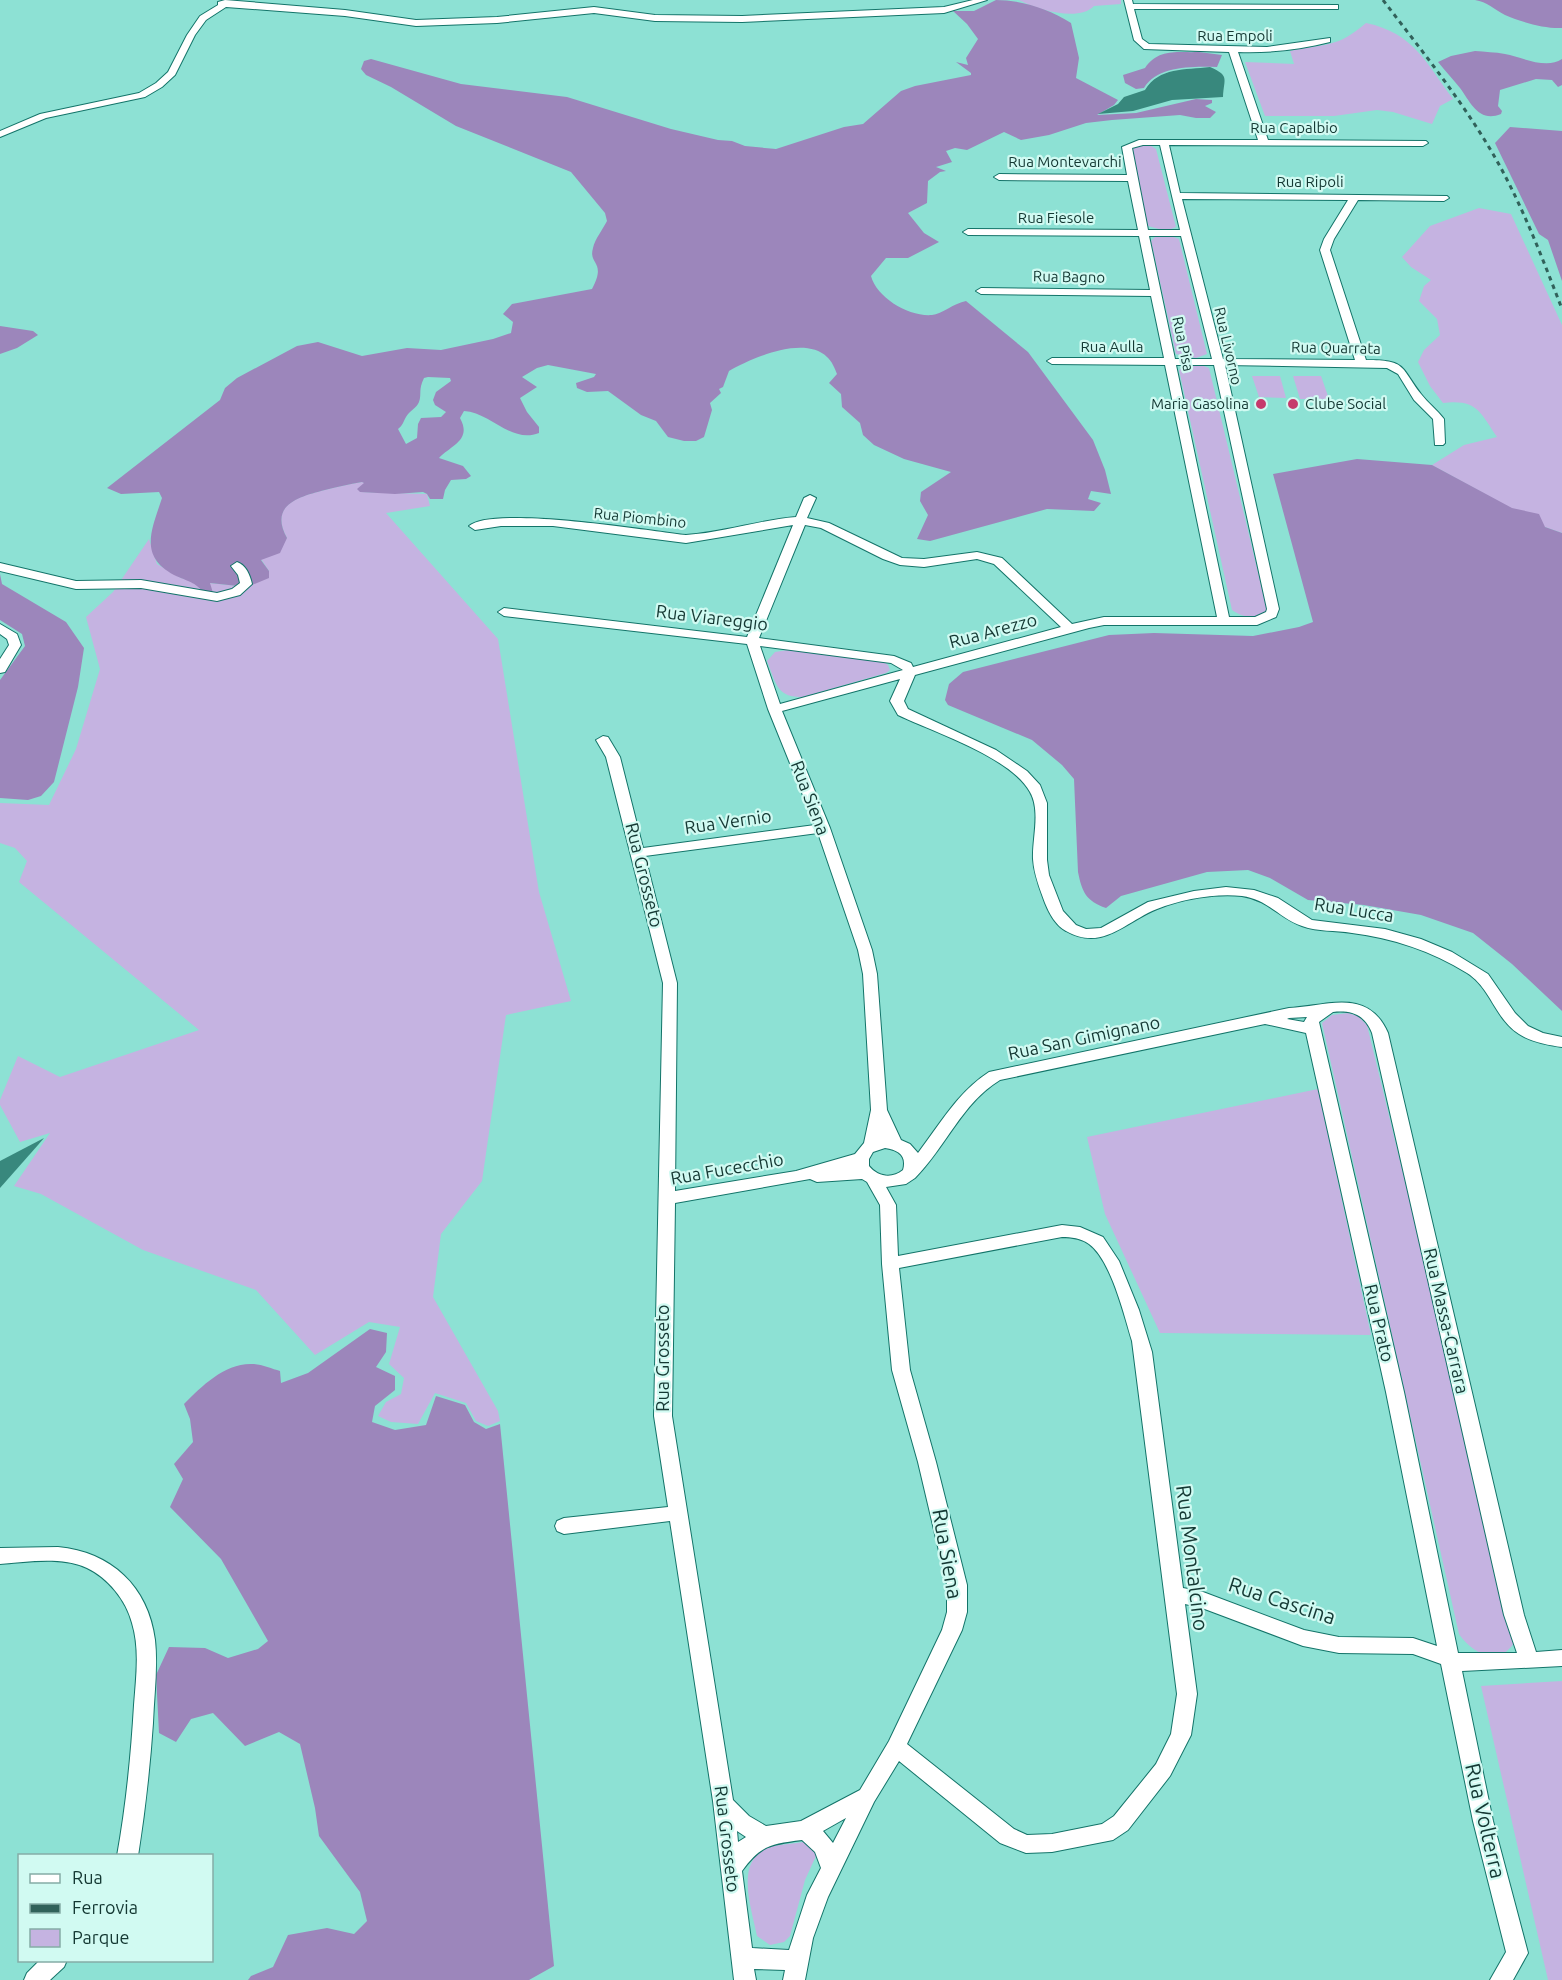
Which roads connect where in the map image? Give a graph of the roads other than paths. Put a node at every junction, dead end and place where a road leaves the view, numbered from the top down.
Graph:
1 (231, 0) edge
2 (597, 0) edge
3 (983, 0) edge
4 (1128, 3) edge
5 (1241, 3) edge
6 (221, 4) junction
7 (1335, 7) dead end
8 (594, 10) junction
9 (1327, 40) dead end
10 (1233, 50) junction
11 (0, 134) edge
12 (1164, 142) junction
13 (1264, 143) junction
14 (1423, 143) dead end
15 (999, 177) dead end
16 (1132, 178) junction
17 (1175, 195) junction
18 (1353, 197) junction
19 (1444, 198) dead end
20 (968, 232) dead end
21 (1144, 233) junction
22 (1184, 233) junction
23 (981, 291) dead end
24 (1157, 293) junction
25 (1052, 362) dead end
26 (1172, 362) junction
27 (1361, 362) junction
28 (1218, 363) junction
29 (1439, 443) dead end
30 (810, 498) dead end
31 (801, 521) junction
32 (475, 526) dead end
33 (237, 566) dead end
34 (0, 567) edge
35 (504, 612) dead end
36 (1224, 621) junction
37 (0, 628) edge
38 (1070, 628) junction
39 (752, 640) junction
40 (0, 669) edge
41 (910, 672) junction
42 (775, 709) junction
43 (603, 740) dead end
44 (823, 828) junction
45 (639, 853) junction
46 (1320, 1011) junction
47 (1260, 1022) junction
48 (1313, 1030) junction
49 (1562, 1042) edge
50 (879, 1110) junction
51 (941, 1133) junction
52 (898, 1145) junction
53 (867, 1164) junction
54 (907, 1175) junction
55 (665, 1199) junction
56 (888, 1205) junction
57 (890, 1264) junction
58 (676, 1513) junction
59 (564, 1526) dead end
60 (0, 1556) edge
61 (1173, 1594) junction
62 (1448, 1658) junction
63 (1562, 1658) edge
64 (1529, 1660) junction
65 (896, 1747) junction
66 (867, 1796) junction
67 (723, 1801) junction
68 (804, 1830) junction
69 (765, 1835) junction
70 (127, 1854) edge
71 (831, 1868) junction
72 (730, 1871) junction
73 (743, 1955) junction
74 (54, 1962) edge
75 (795, 1970) edge
76 (35, 1980) edge
77 (745, 1980) edge
78 (1501, 1980) edge

1 - 6 street
2 - 8 street
3 - 8 street
4 - 5 street
4 - 10 street, Rua Empoli
5 - 7 street
6 - 8 street
6 - 11 street
9 - 10 street, Rua Empoli
10 - 13 street
12 - 13 street, Rua Capalbio
12 - 16 street, Rua Pisa
12 - 17 street, Rua Livorno
13 - 14 street, Rua Capalbio
15 - 16 street, Rua Montevarchi
16 - 21 street, Rua Pisa
17 - 18 street, Rua Ripoli
17 - 22 street, Rua Livorno
18 - 19 street, Rua Ripoli
18 - 27 street
20 - 21 street, Rua Fiesole
21 - 22 street, Rua Fiesole
21 - 24 street, Rua Pisa
22 - 28 street, Rua Livorno
23 - 24 street, Rua Bagno
24 - 26 street, Rua Pisa
25 - 26 street, Rua Aulla
26 - 28 street, Rua Aulla
26 - 36 street, Rua Pisa
27 - 28 street, Rua Quarrata
27 - 29 street, Rua Quarrata
28 - 36 street, Rua Livorno
30 - 31 street
31 - 32 street, Rua Piombino
31 - 38 street, Rua Piombino
31 - 39 street
33 - 34 street
35 - 39 street, Rua Viareggio
36 - 38 street, Rua Arezzo
37 - 40 street
38 - 41 street, Rua Arezzo
39 - 41 street, Rua Viareggio
39 - 42 street, Rua Siena
41 - 42 street, Rua Arezzo
41 - 49 street, Rua Lucca
42 - 44 street, Rua Siena
43 - 45 street, Rua Grosseto
44 - 45 street, Rua Vernio
44 - 50 street, Rua Siena
45 - 55 street, Rua Grosseto
46 - 47 street, Rua San Gimignano
46 - 48 street
46 - 64 street, Rua Massa-Carrara
47 - 48 street, Rua San Gimignano
47 - 51 street, Rua San Gimignano
48 - 62 street, Rua Prato
50 - 52 street, Rua Siena
50 - 53 street, Rua Siena
51 - 52 street, Rua San Gimignano
51 - 54 street, Rua San Gimignano
52 - 53 street
52 - 54 street
53 - 54 street
53 - 55 street, Rua Fucecchio
53 - 56 street, Rua Siena
54 - 56 street
55 - 58 street, Rua Grosseto
56 - 57 street, Rua Siena
57 - 61 street, Rua Montalcino
57 - 65 street, Rua Siena
58 - 59 street
58 - 67 street, Rua Grosseto
60 - 70 street
61 - 62 street, Rua Cascina
61 - 65 street, Rua Montalcino
62 - 64 street, Rua Cascina
62 - 78 street, Rua Volterra
63 - 64 street, Rua Cascina
65 - 66 street, Rua Siena
66 - 68 street
66 - 71 street, Rua Siena
67 - 69 street
67 - 72 street, Rua Grosseto
68 - 69 street
68 - 71 street
69 - 72 street
71 - 75 street, Rua Siena
72 - 73 street, Rua Grosseto
73 - 75 street
73 - 77 street, Rua Grosseto
74 - 76 street

